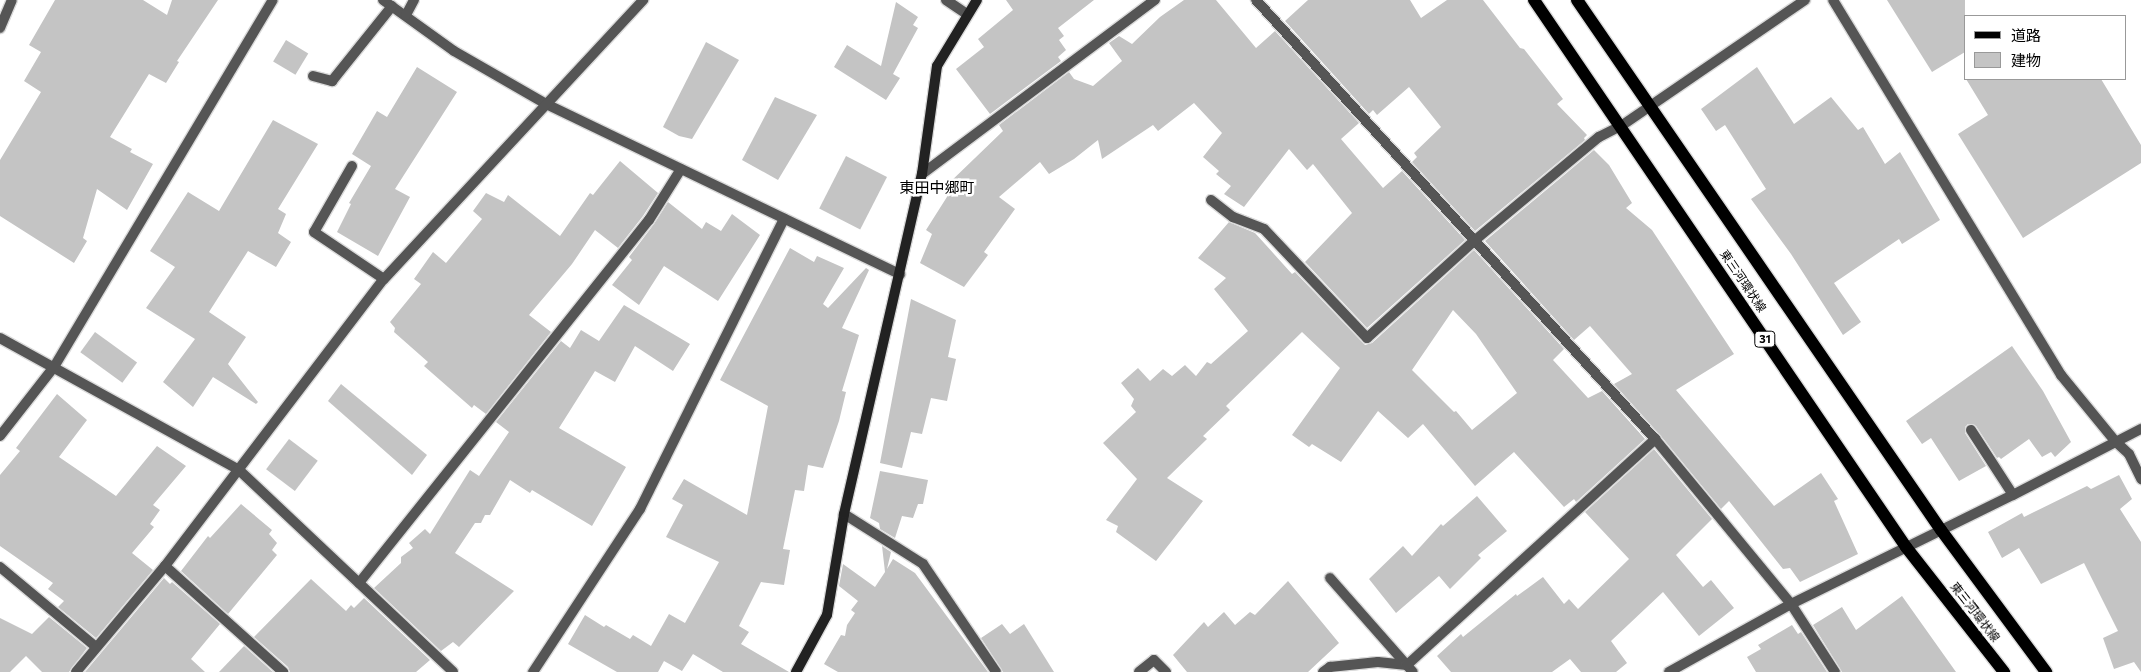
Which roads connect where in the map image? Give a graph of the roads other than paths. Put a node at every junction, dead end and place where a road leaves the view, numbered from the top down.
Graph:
1 (12, 0) edge
2 (273, 0) edge
3 (383, 0) edge
4 (414, 0) edge
5 (643, 0) edge
6 (946, 0) edge
7 (977, 0) edge
8 (1155, 0) edge
9 (1256, 0) edge
10 (1534, 0) edge
11 (1577, 0) edge
12 (1805, 0) edge
13 (1833, 0) edge
14 (392, 6) junction
15 (967, 14) junction
16 (406, 15) junction
17 (0, 28) edge
18 (313, 76) dead end
19 (546, 104) junction
20 (1649, 107) junction
21 (1620, 126) junction
22 (352, 166) dead end
23 (681, 169) junction
24 (922, 174) junction
25 (1211, 200) dead end
26 (784, 219) junction
27 (1474, 241) junction
28 (900, 274) junction
29 (384, 279) junction
30 (0, 338) edge
31 (54, 367) junction
32 (2141, 429) edge
33 (1971, 430) dead end
34 (0, 436) edge
35 (1654, 439) junction
36 (2115, 441) junction
37 (239, 470) junction
38 (2141, 479) edge
39 (2013, 496) junction
40 (844, 514) junction
41 (1941, 530) junction
42 (1906, 547) junction
43 (165, 566) junction
44 (0, 567) edge
45 (1330, 578) dead end
46 (359, 583) junction
47 (1791, 604) junction
48 (96, 647) junction
49 (449, 668) edge
50 (1410, 669) edge
51 (76, 672) edge
52 (282, 672) edge
53 (437, 672) edge
54 (534, 672) edge
55 (796, 672) edge
56 (996, 672) edge
57 (1140, 672) edge
58 (1166, 672) edge
59 (1323, 672) edge
60 (1669, 672) edge
61 (1836, 672) edge
62 (2004, 672) edge
63 (2046, 672) edge

1 - 17 street
2 - 31 street
3 - 14 street
4 - 16 street
5 - 19 street
6 - 15 street
7 - 15 street
8 - 24 street
9 - 27 street
10 - 21 main road, 東三河環状線 / 31
11 - 20 main road, 東三河環状線
12 - 20 street
13 - 36 street
14 - 16 street
14 - 18 street
15 - 24 street
16 - 19 street
19 - 23 street
19 - 29 street
20 - 21 street
20 - 41 main road, 東三河環状線
21 - 27 street
21 - 42 main road, 東三河環状線 / 31
22 - 29 street
23 - 26 street
23 - 46 street
24 - 28 street
25 - 27 street
26 - 28 street
26 - 54 street
27 - 35 street
28 - 40 street
29 - 37 street
30 - 31 street
31 - 34 street
31 - 37 street
32 - 36 street
33 - 39 street
35 - 47 street
35 - 50 street
36 - 38 street
36 - 39 street
37 - 43 street
37 - 46 street
39 - 41 street
40 - 55 street
40 - 56 street
41 - 42 street
41 - 63 main road, 東三河環状線
42 - 47 street
42 - 62 main road, 東三河環状線 / 31
43 - 48 street
43 - 52 street
44 - 48 street
45 - 50 street
46 - 49 street
47 - 60 street
47 - 61 street
48 - 51 street
49 - 53 street
50 - 59 street
57 - 58 street

